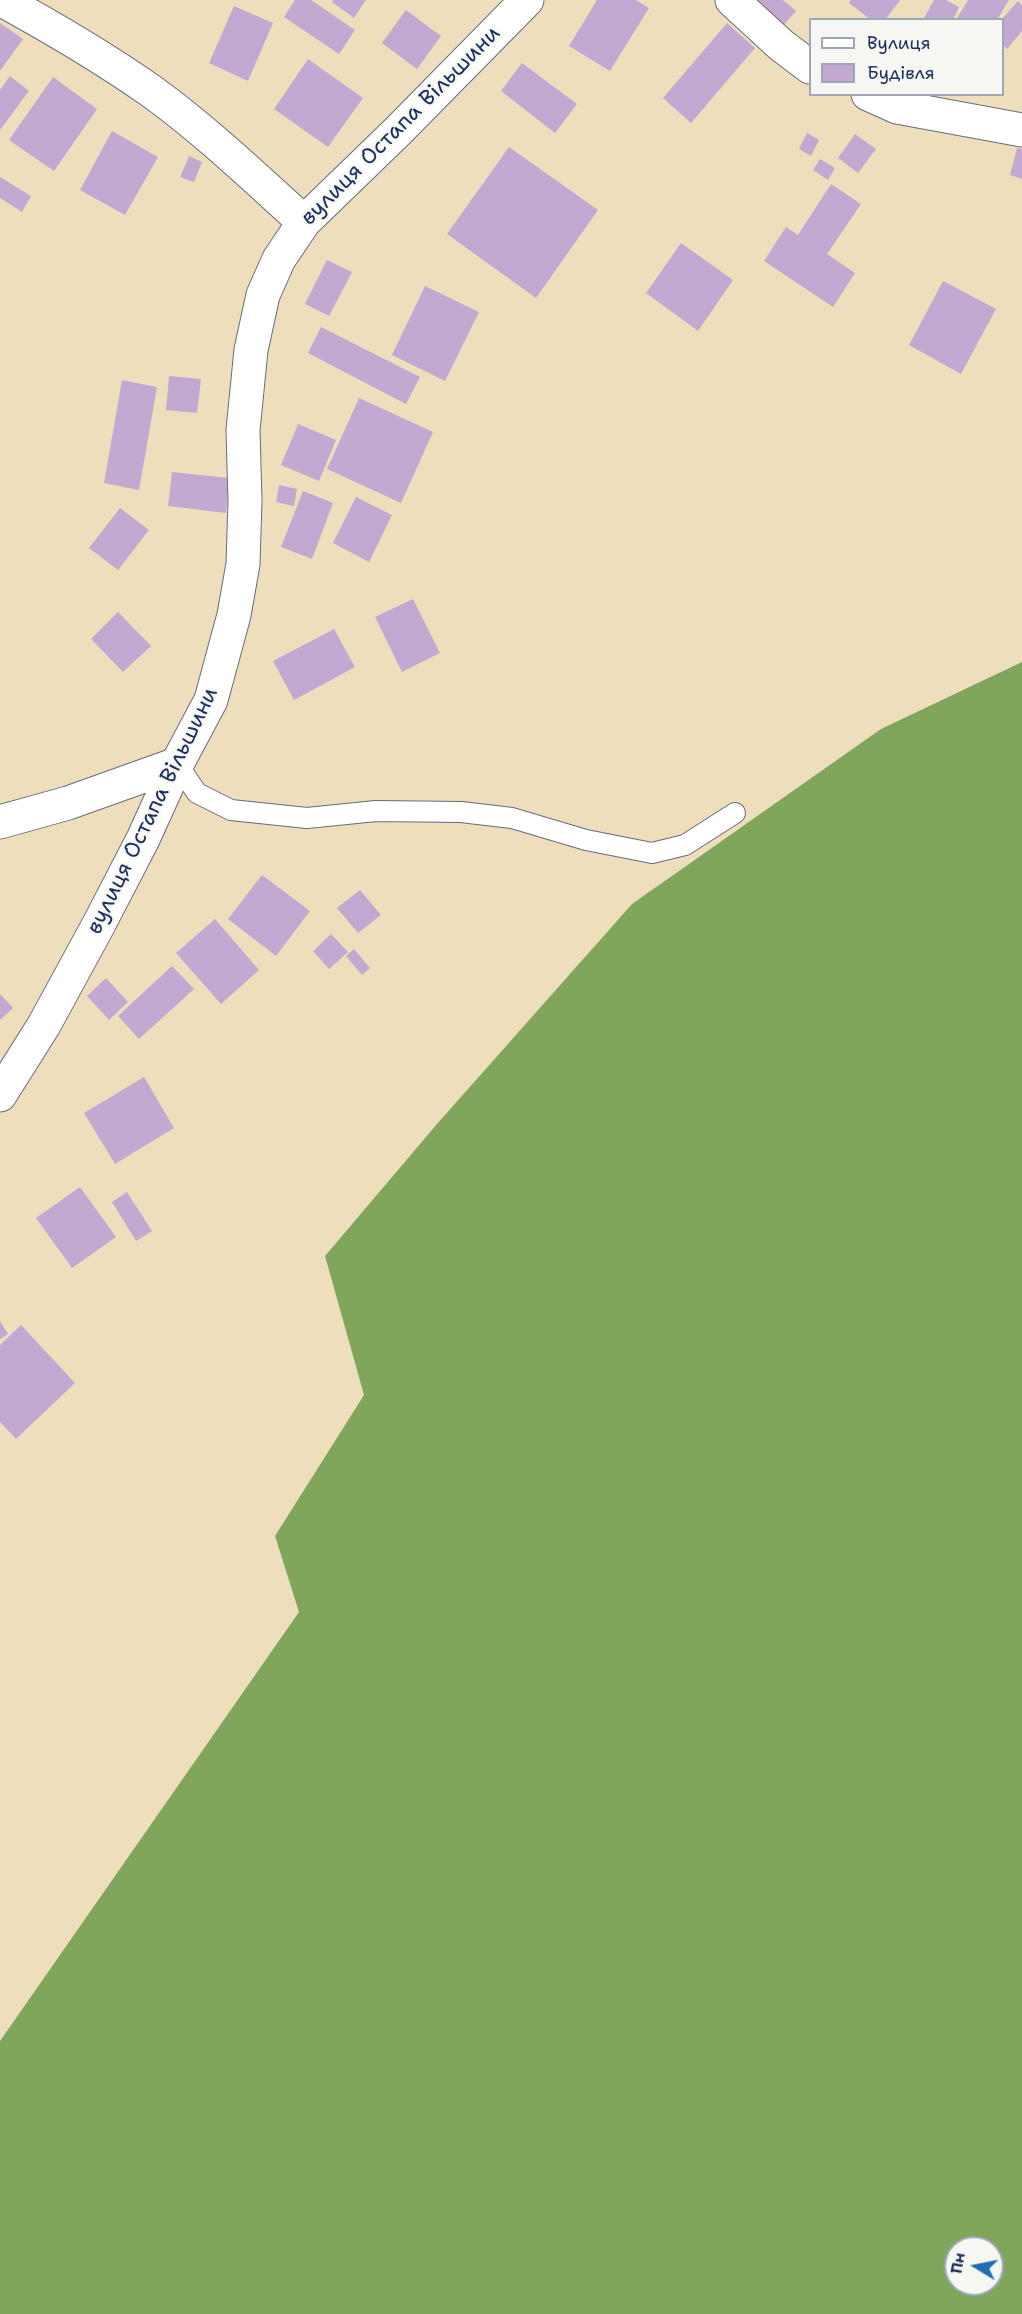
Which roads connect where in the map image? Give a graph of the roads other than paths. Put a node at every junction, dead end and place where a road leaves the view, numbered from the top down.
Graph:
1 (2, 0) edge
2 (527, 0) edge
3 (732, 0) edge
4 (809, 66) edge
5 (872, 96) edge
6 (1022, 130) edge
7 (304, 222) junction
8 (177, 764) junction
9 (735, 813) dead end
10 (0, 822) edge
11 (0, 1095) edge

1 - 7 street
2 - 7 street, вулиця Остапа Вільшини
3 - 4 street
5 - 6 street
7 - 8 street, вулиця Остапа Вільшини
8 - 9 lane
8 - 10 street
8 - 11 street, вулиця Остапа Вільшини

